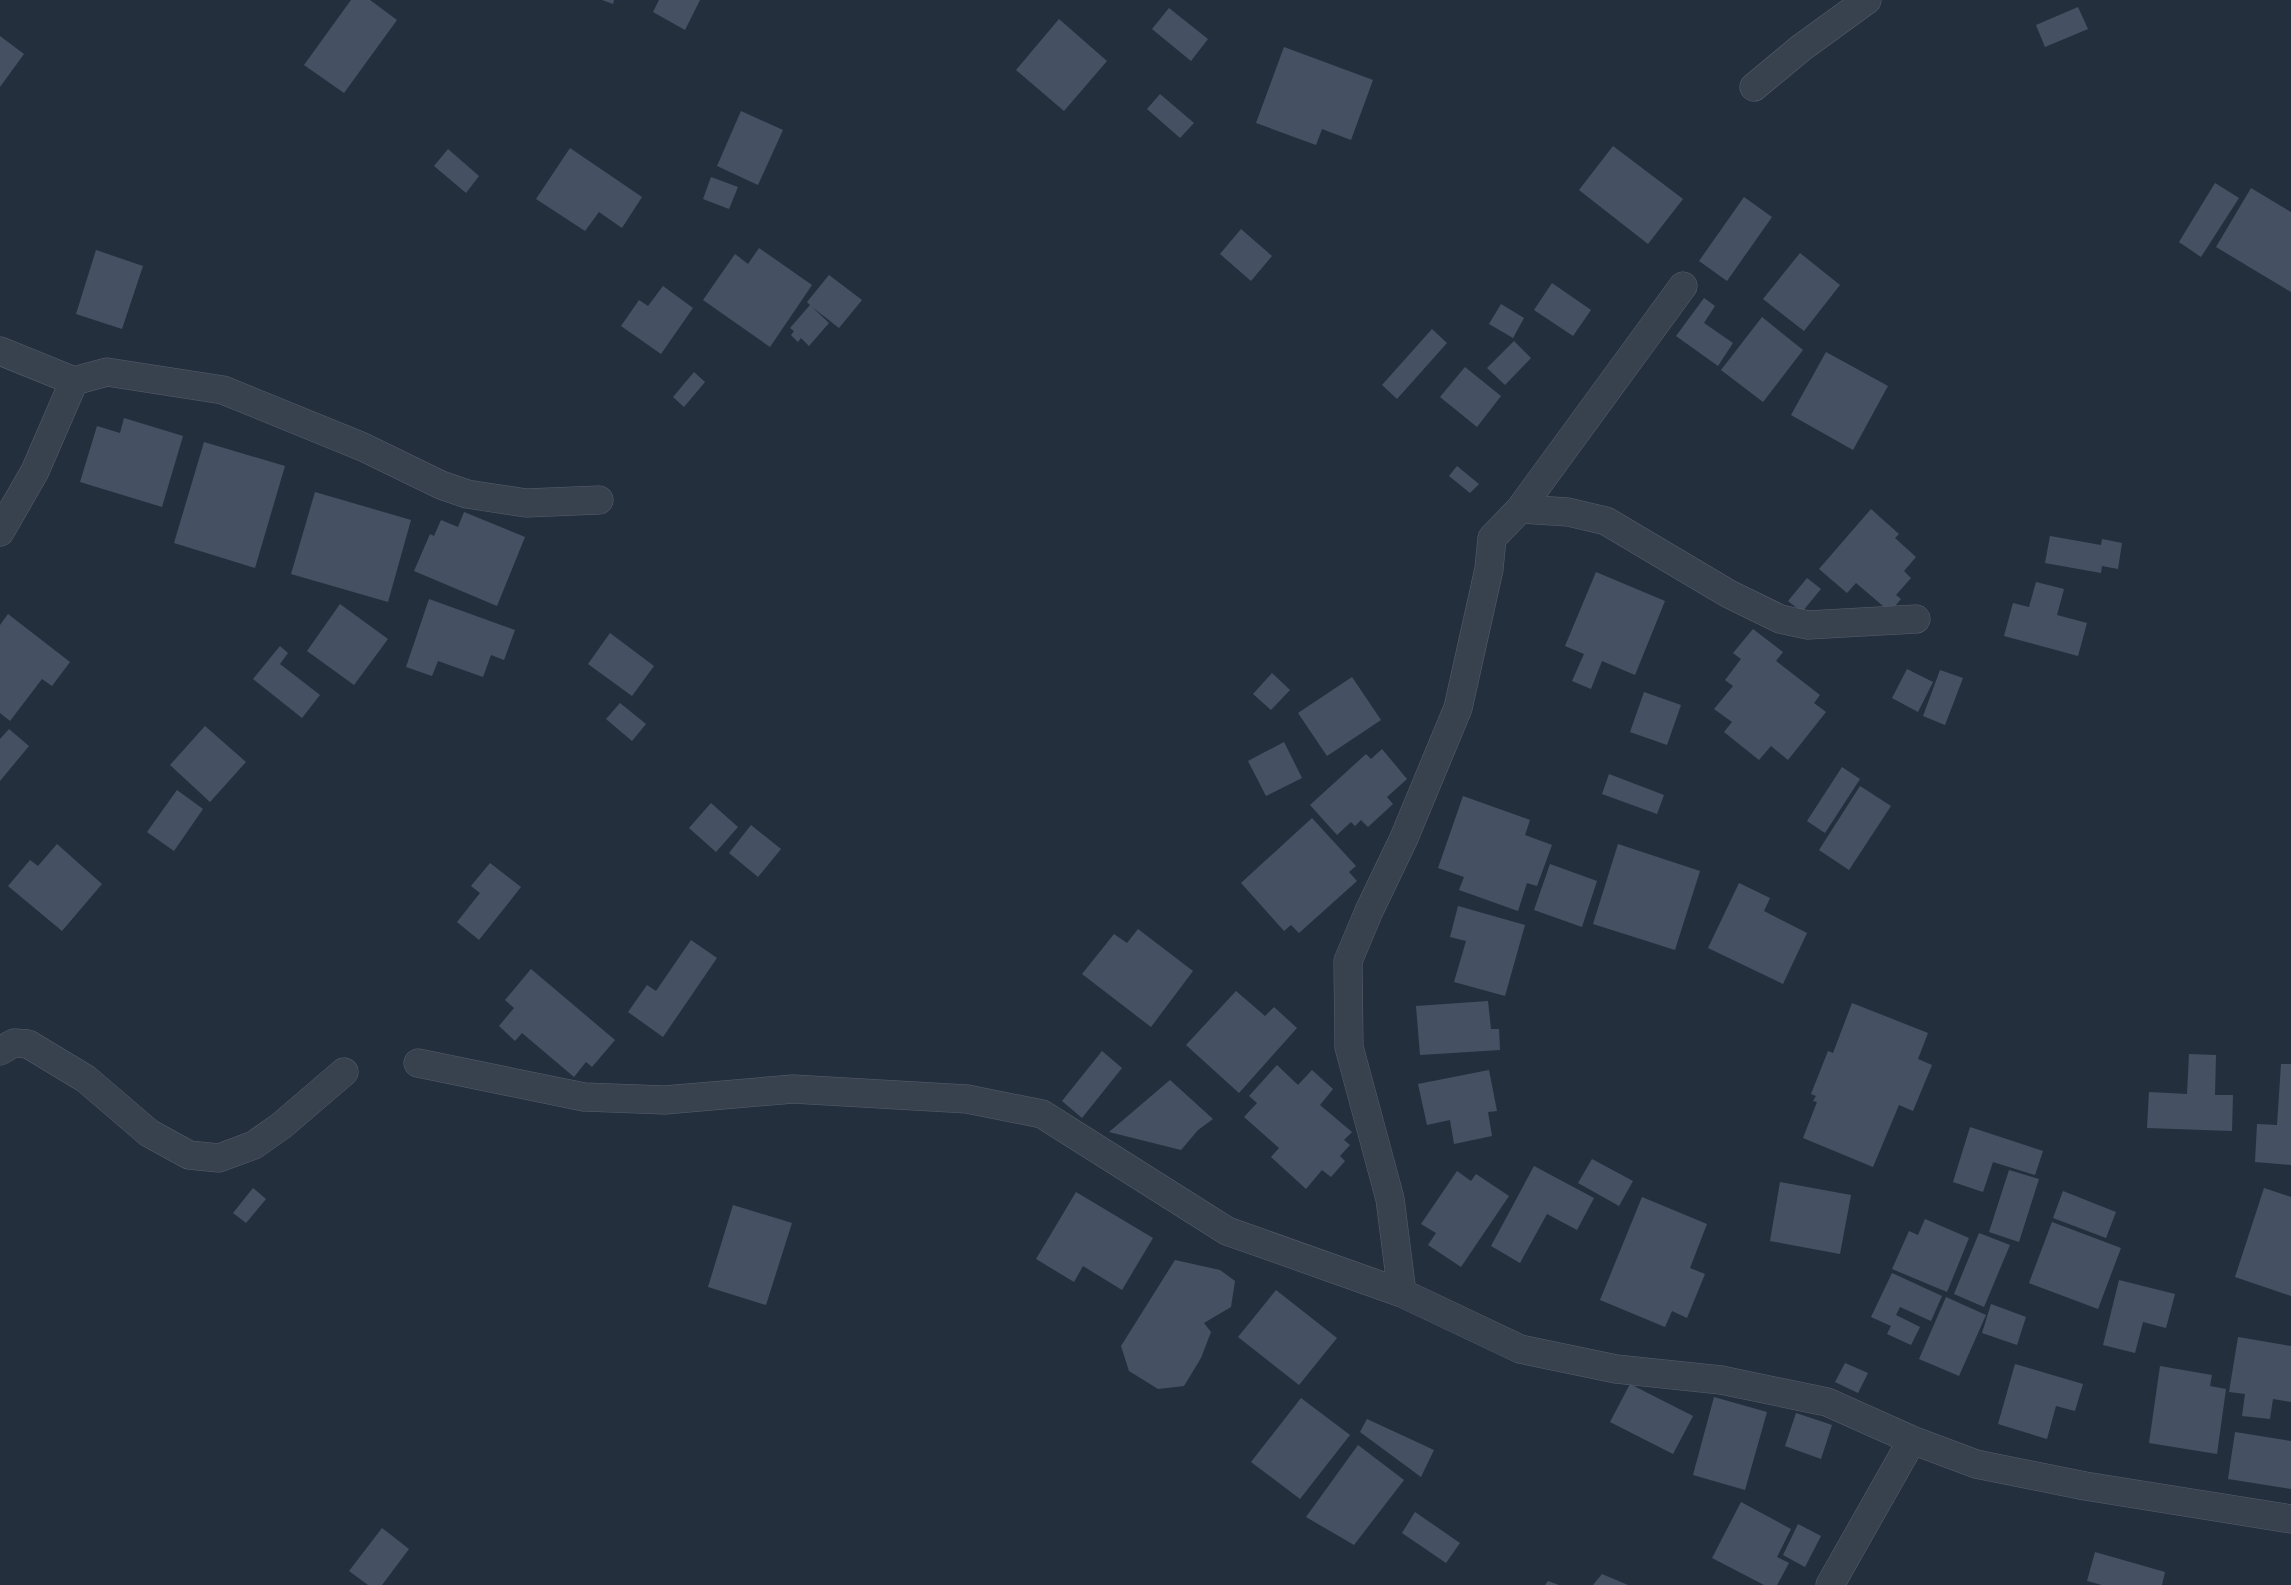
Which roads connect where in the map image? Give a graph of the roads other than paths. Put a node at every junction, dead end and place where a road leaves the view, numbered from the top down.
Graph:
1 (1867, 0) edge
2 (1754, 87) dead end
3 (1683, 286) dead end
4 (0, 351) edge
5 (74, 381) junction
6 (599, 500) dead end
7 (1520, 509) junction
8 (0, 532) edge
9 (1916, 619) dead end
10 (0, 1051) edge
11 (418, 1063) dead end
12 (344, 1072) dead end
13 (1402, 1293) junction
14 (1912, 1440) junction
15 (2291, 1520) edge
16 (1830, 1585) edge

1 - 2 street
3 - 7 street
4 - 5 street
5 - 6 street
5 - 8 street
7 - 9 street
7 - 13 street
10 - 12 street
11 - 13 street
13 - 14 street
14 - 15 street
14 - 16 street

